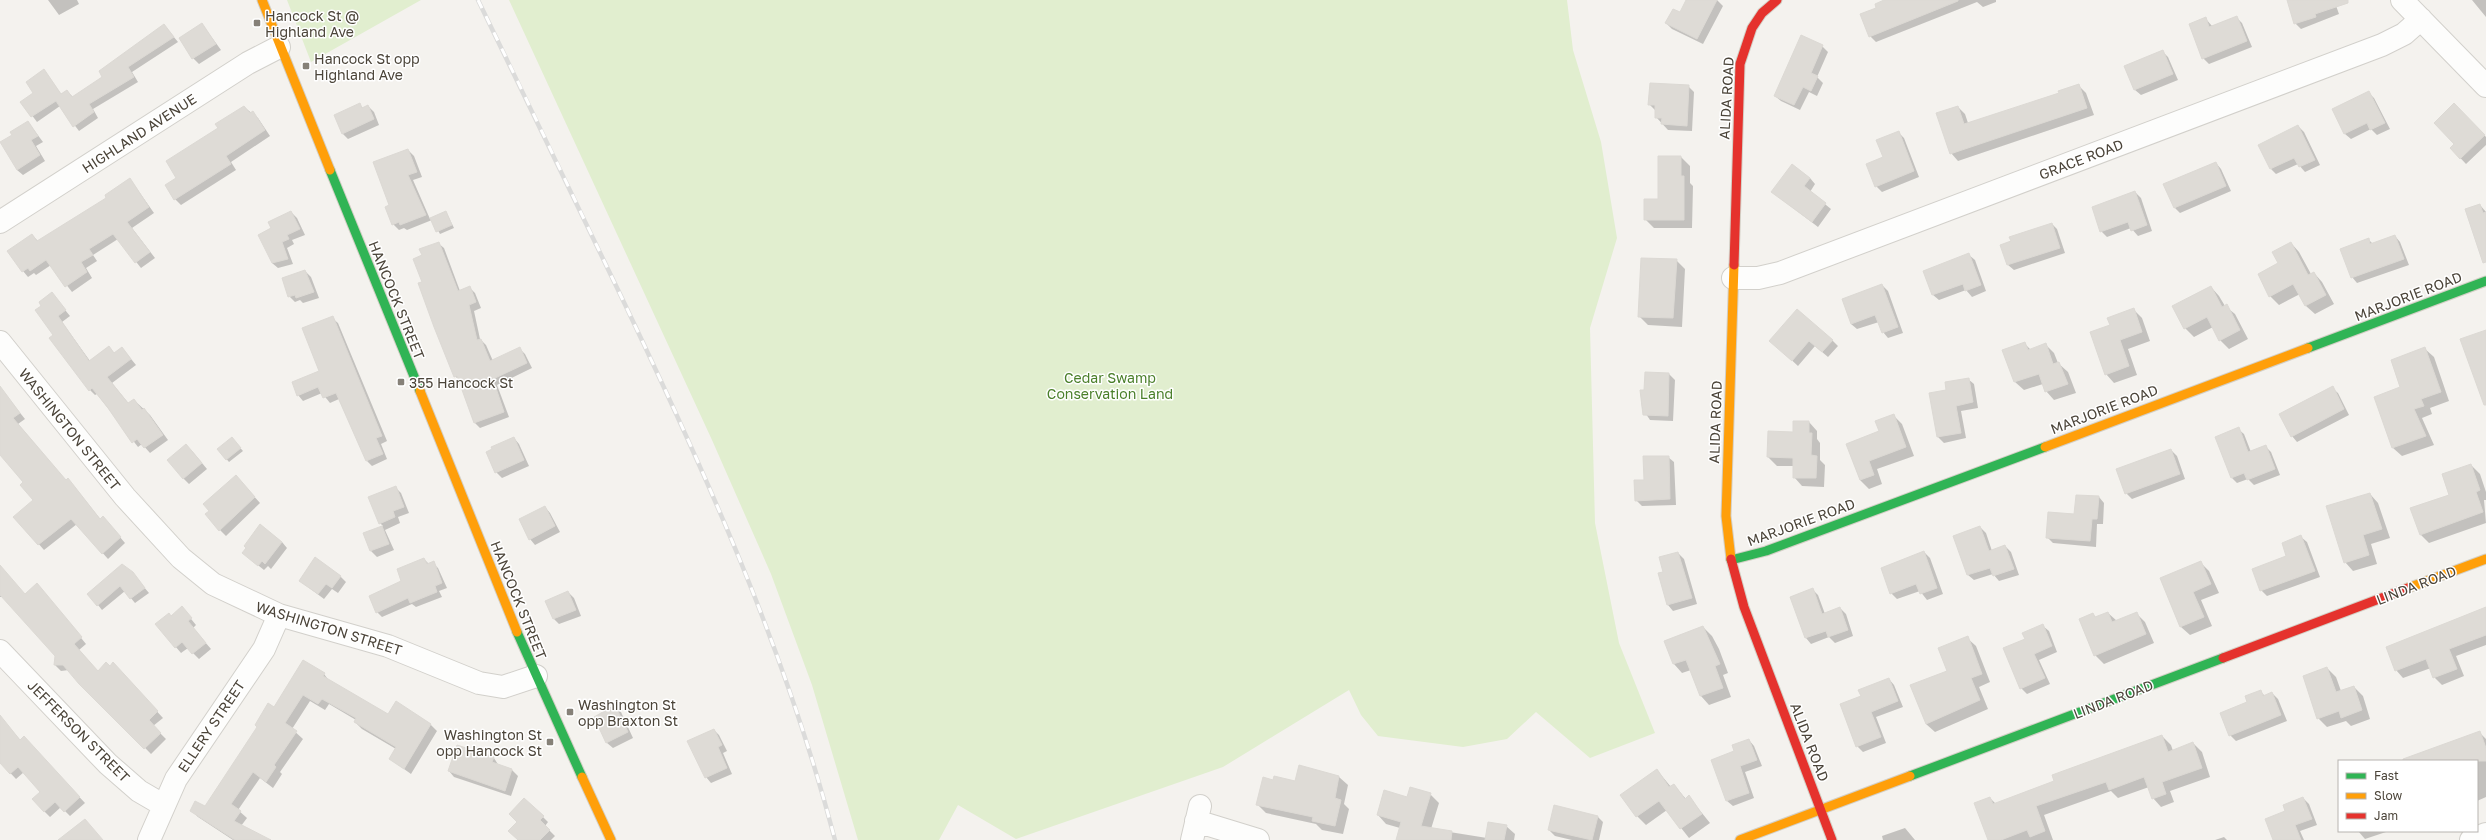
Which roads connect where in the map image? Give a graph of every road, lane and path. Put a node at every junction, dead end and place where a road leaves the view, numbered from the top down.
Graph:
1 (262, 0) edge
2 (1777, 0) edge
3 (2402, 0) edge
4 (2420, 19) junction
5 (279, 46) junction
6 (2486, 86) edge
7 (0, 222) edge
8 (1733, 278) junction
9 (2486, 281) edge
10 (0, 342) edge
11 (2486, 559) edge
12 (1731, 560) junction
13 (279, 615) junction
14 (0, 651) edge
15 (536, 676) junction
16 (163, 805) junction
17 (1821, 809) junction
18 (1196, 822) edge
19 (2486, 834) edge
20 (149, 840) edge
21 (611, 840) edge
22 (1258, 840) edge
23 (1740, 840) edge
24 (1832, 840) edge
25 (2471, 840) edge

1 - 5 street, HANCOCK STREET
2 - 8 street, ALIDA ROAD
3 - 4 street
4 - 6 street
4 - 8 street, GRACE ROAD
5 - 7 street, HIGHLAND AVENUE
5 - 15 street, HANCOCK STREET
8 - 12 street, ALIDA ROAD
9 - 12 street, MARJORIE ROAD
10 - 13 street, WASHINGTON STREET
11 - 17 street, LINDA ROAD
12 - 17 street, ALIDA ROAD
13 - 15 street, WASHINGTON STREET
13 - 16 street, ELLERY STREET
14 - 16 street, JEFFERSON STREET
15 - 21 street
16 - 20 street, ELLERY STREET
17 - 23 street, LINDA ROAD
17 - 24 street, ALIDA ROAD
18 - 22 street
19 - 25 street

